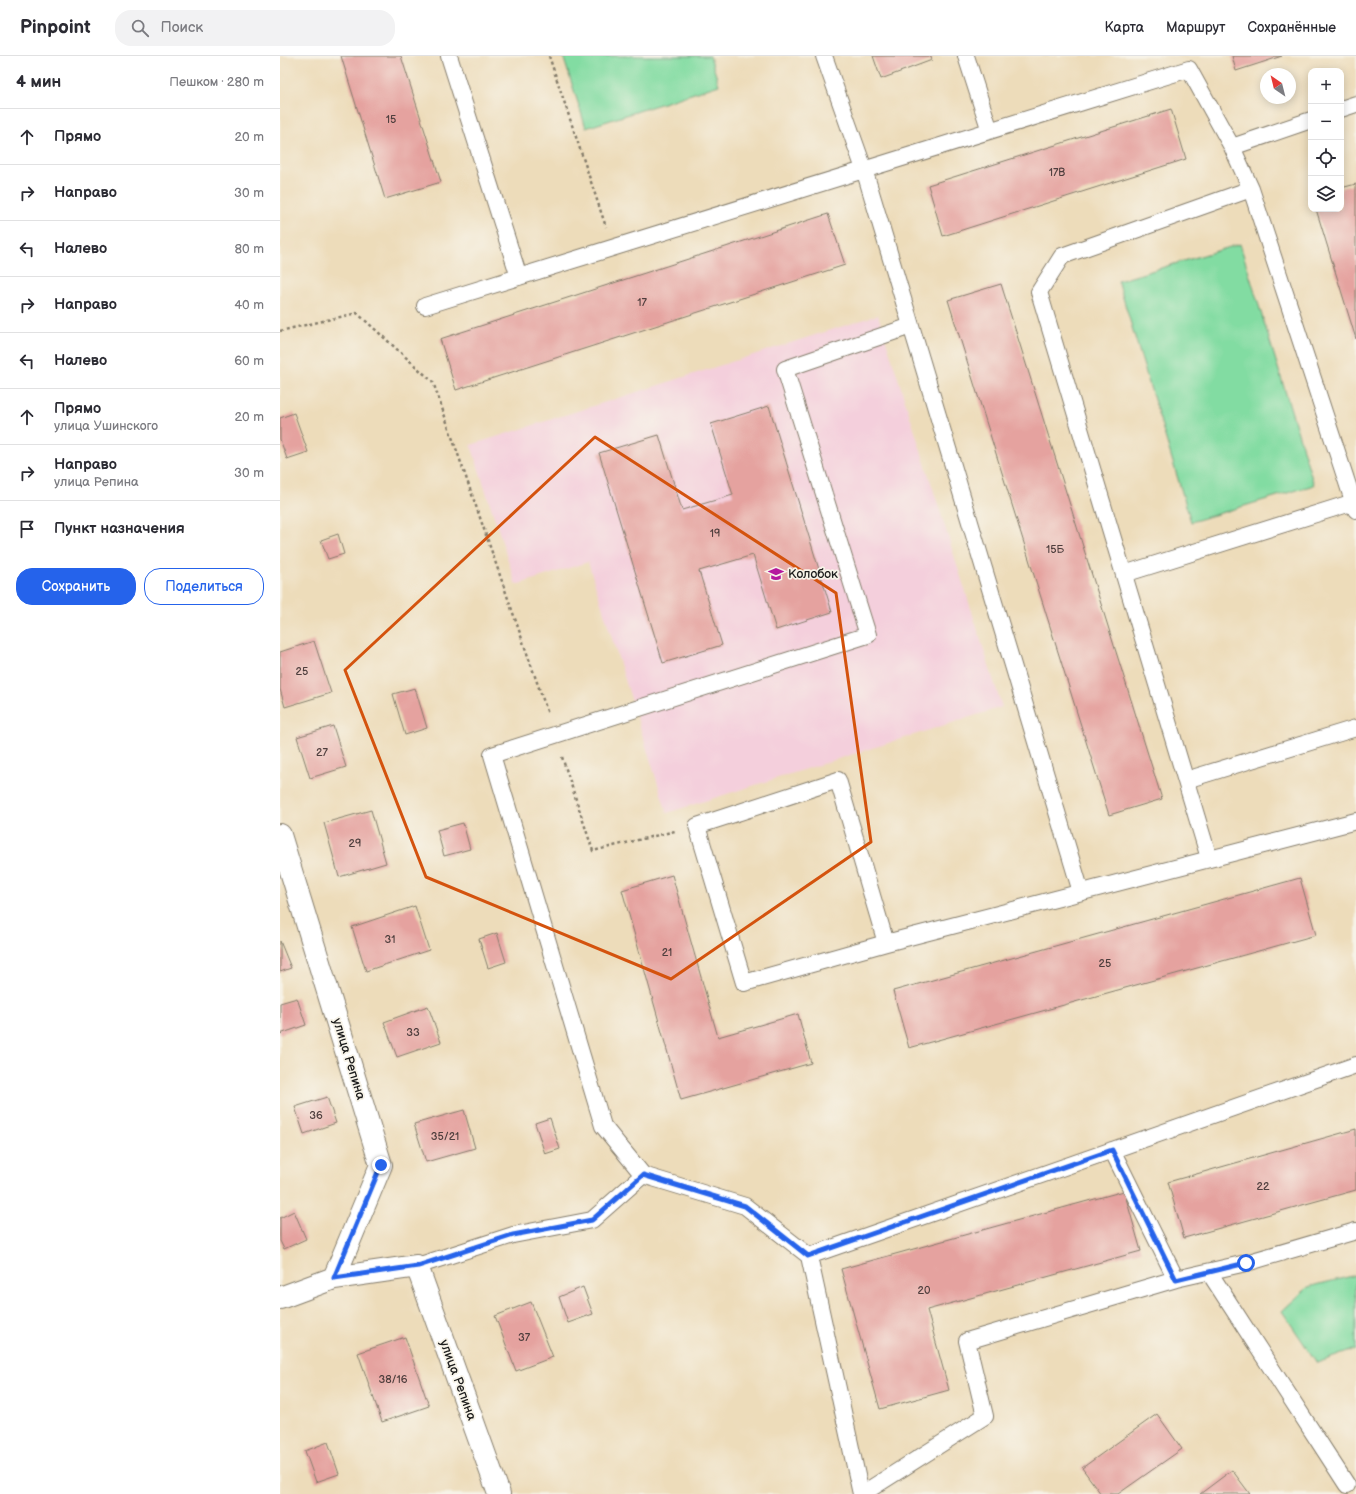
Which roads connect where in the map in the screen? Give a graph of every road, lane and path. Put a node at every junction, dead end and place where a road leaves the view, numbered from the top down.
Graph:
1 (449, 56) edge
2 (549, 56) edge
3 (824, 56) edge
4 (966, 56) edge
5 (1187, 62) edge
6 (1356, 104) edge
7 (1344, 108) edge
8 (1308, 121) edge
9 (990, 131) junction
10 (1232, 147) junction
11 (864, 169) junction
12 (1251, 189) junction
13 (613, 248) junction
14 (519, 277) junction
15 (425, 306) dead end
16 (911, 326) junction
17 (280, 331) edge
18 (1355, 506) edge
19 (1124, 574) junction
20 (549, 717) dead end
21 (1356, 728) edge
22 (561, 754) dead end
23 (1186, 780) junction
24 (1356, 821) edge
25 (697, 826) junction
26 (280, 835) edge
27 (1209, 858) junction
28 (1081, 892) junction
29 (886, 942) junction
30 (1356, 1065) edge
31 (1112, 1150) junction
32 (643, 1175) junction
33 (1356, 1231) edge
34 (808, 1256) junction
35 (418, 1266) junction
36 (1209, 1272) junction
37 (334, 1278) junction
38 (1176, 1280) junction
39 (280, 1298) edge
40 (1347, 1485) dead end
41 (500, 1494) edge
42 (862, 1494) edge

1 - 14 lane
2 - 13 path
3 - 11 lane
4 - 9 lane
5 - 9 lane
5 - 10 lane
6 - 7 lane
8 - 10 lane
9 - 11 lane
10 - 12 lane
11 - 13 lane
11 - 16 lane
12 - 18 lane
12 - 19 lane
13 - 14 lane
14 - 15 lane
16 - 28 lane
16 - 32 lane
17 - 20 path
18 - 19 lane
19 - 23 lane
21 - 23 lane
22 - 25 path
23 - 27 lane
24 - 27 lane
25 - 29 lane
25 - 29 lane
26 - 37 street, улица Репина
27 - 28 lane
28 - 29 lane
30 - 31 lane
31 - 34 lane
31 - 38 lane
32 - 34 lane
32 - 35 lane
33 - 36 lane
34 - 42 lane
35 - 37 street
35 - 41 street, улица Репина
36 - 38 lane
36 - 40 lane
37 - 39 street
38 - 42 lane

